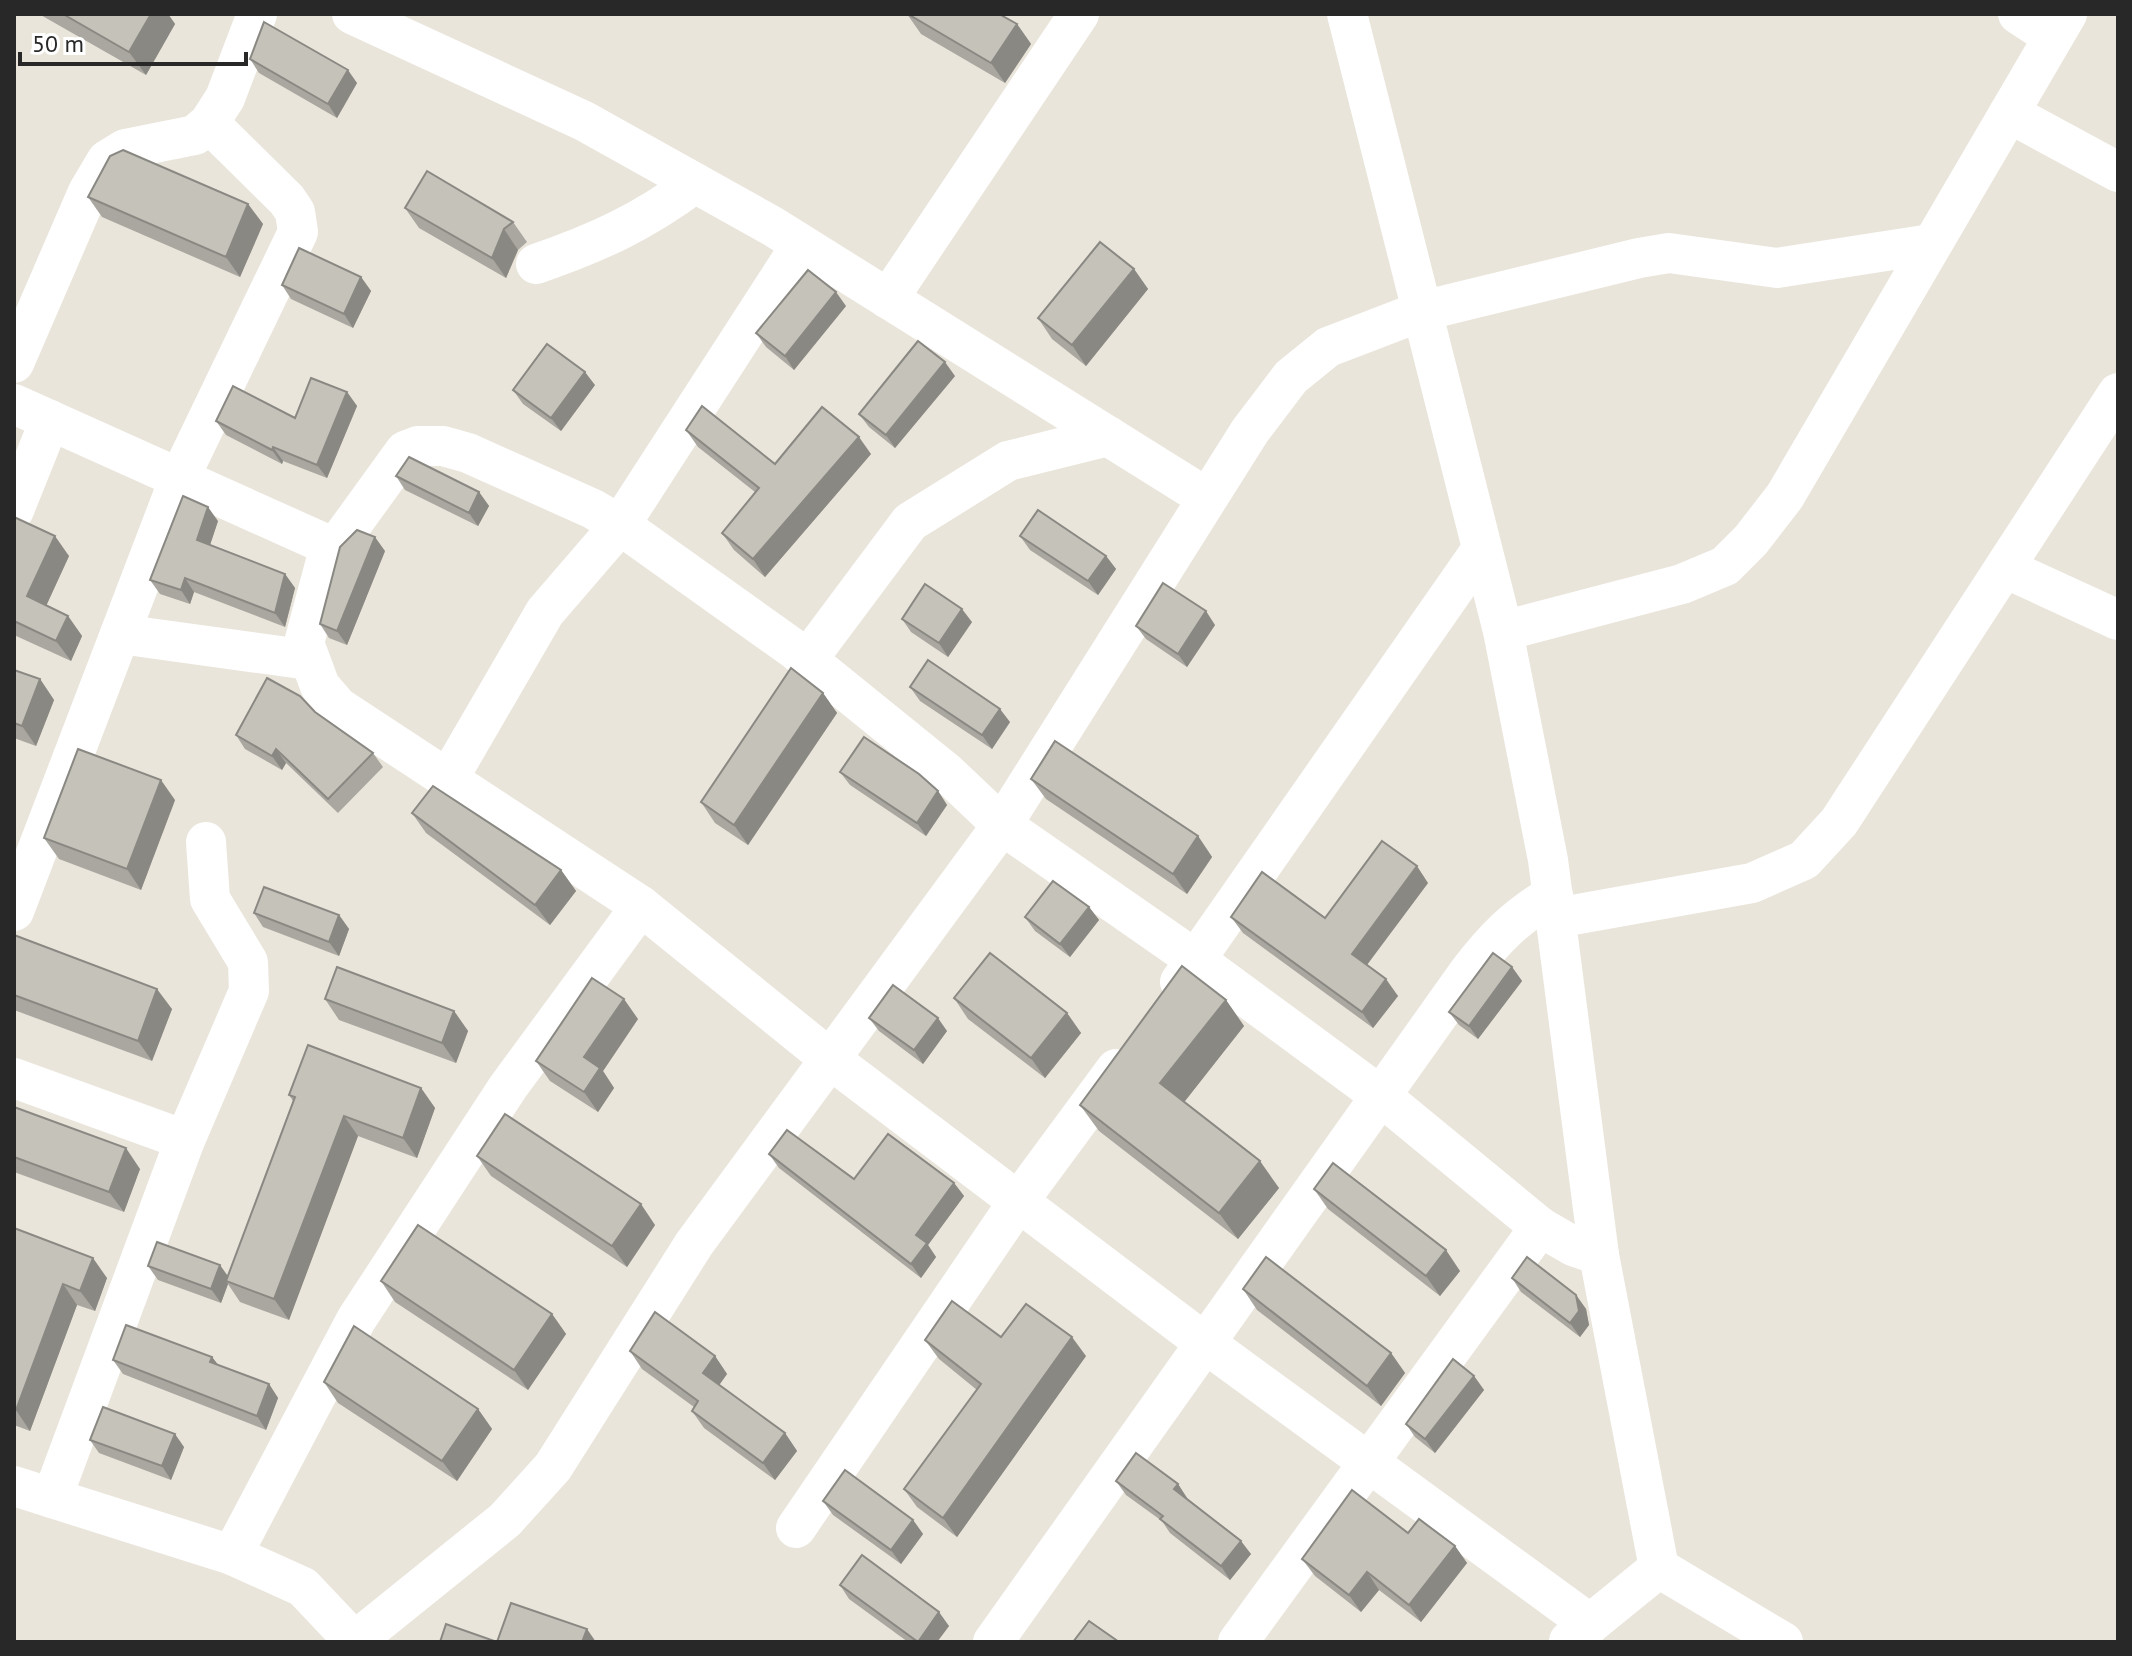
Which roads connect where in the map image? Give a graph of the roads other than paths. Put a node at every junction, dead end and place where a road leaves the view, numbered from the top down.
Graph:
1 (257, 14) edge
2 (352, 14) edge
3 (1079, 14) edge
4 (1347, 14) edge
5 (2018, 14) edge
6 (2060, 25) edge
7 (2009, 113) junction
8 (209, 123) junction
9 (2118, 172) edge
10 (695, 183) junction
11 (1931, 244) junction
12 (801, 245) junction
13 (536, 264) dead end
14 (888, 299) junction
15 (1422, 311) junction
16 (14, 363) edge
17 (2118, 393) edge
18 (14, 404) edge
19 (50, 420) junction
20 (1108, 436) junction
21 (180, 477) junction
22 (1207, 498) junction
23 (14, 510) edge
24 (620, 525) junction
25 (330, 546) junction
26 (1482, 549) junction
27 (2005, 568) junction
28 (2118, 620) edge
29 (1503, 631) junction
30 (120, 634) junction
31 (309, 660) junction
32 (807, 660) junction
33 (448, 779) junction
34 (1002, 825) junction
35 (206, 842) dead end
36 (641, 906) junction
37 (1554, 907) junction
38 (14, 911) edge
39 (1196, 960) junction
40 (830, 1059) junction
41 (14, 1078) edge
42 (1382, 1097) junction
43 (185, 1140) junction
44 (1018, 1202) junction
45 (1540, 1227) junction
46 (1599, 1255) junction
47 (1205, 1343) junction
48 (1367, 1462) junction
49 (14, 1486) edge
50 (52, 1498) junction
51 (796, 1528) dead end
52 (232, 1555) junction
53 (1659, 1568) junction
54 (1579, 1633) edge
55 (355, 1641) edge
56 (993, 1642) edge
57 (1238, 1642) edge
58 (1783, 1642) edge

1 - 8 street
2 - 10 street
3 - 14 street
4 - 15 street
5 - 6 street
6 - 7 street
7 - 9 street
7 - 11 street
8 - 16 street
8 - 21 street
10 - 12 street
10 - 13 street
11 - 15 street
11 - 29 street
12 - 14 street
12 - 24 street
14 - 20 street
15 - 22 street
15 - 26 street
17 - 27 street
18 - 19 street
19 - 21 street
19 - 23 street
20 - 22 street
20 - 32 street
21 - 25 street
21 - 30 street
22 - 34 street
24 - 25 street
24 - 32 street
24 - 33 street
25 - 31 street
26 - 29 street
26 - 39 street
27 - 28 street
27 - 37 street
29 - 37 street
30 - 31 street
30 - 38 street
31 - 33 street
32 - 34 street
33 - 36 street
34 - 39 street
34 - 40 street
35 - 43 street
36 - 40 street
36 - 52 street
37 - 42 street
37 - 46 street
39 - 42 street
39 - 44 street
40 - 44 street
40 - 55 street
41 - 43 street
42 - 45 street
42 - 47 street
43 - 50 street
44 - 47 street
44 - 51 street
45 - 46 street
45 - 48 street
46 - 53 street
47 - 48 street
47 - 56 street
48 - 54 street
48 - 57 street
49 - 50 street
50 - 52 street
52 - 55 street
53 - 54 street
53 - 58 street

